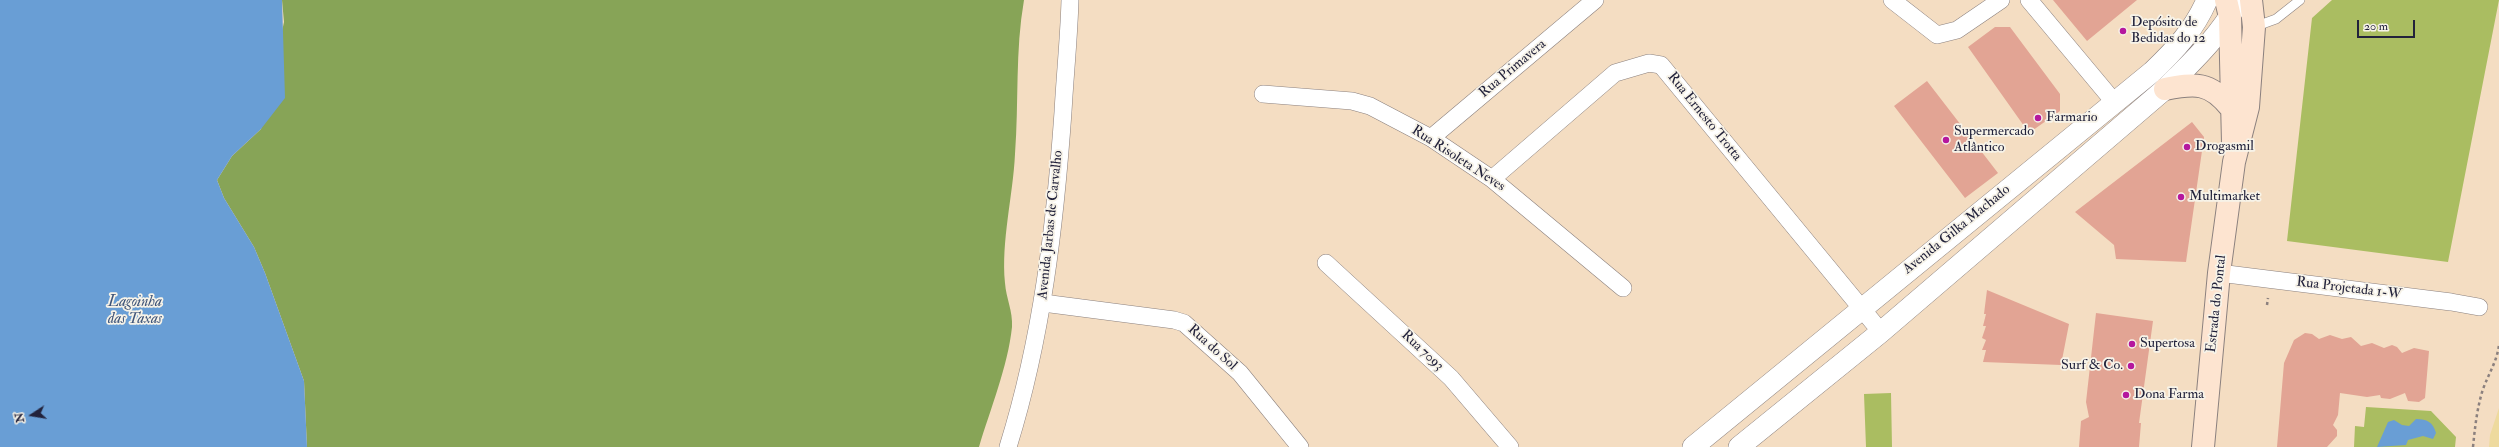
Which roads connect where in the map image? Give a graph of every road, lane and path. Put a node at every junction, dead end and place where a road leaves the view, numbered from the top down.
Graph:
1 (1070, 0) edge
2 (1595, 0) edge
3 (1892, 0) edge
4 (2001, 0) edge
5 (2029, 0) edge
6 (2207, 0) edge
7 (2251, 0) edge
8 (2300, 0) edge
9 (2231, 6) edge
10 (2254, 27) junction
11 (2165, 89) junction
12 (1263, 94) dead end
13 (2115, 103) junction
14 (2230, 107) junction
15 (1431, 138) junction
16 (2234, 162) junction
17 (1492, 179) junction
18 (1326, 263) dead end
19 (2219, 273) junction
20 (1624, 288) dead end
21 (1043, 303) junction
22 (2479, 307) dead end
23 (1861, 309) junction
24 (1880, 332) junction
25 (2499, 345) edge
26 (2498, 353) edge
27 (1008, 447) edge
28 (1300, 447) edge
29 (1510, 447) edge
30 (1693, 447) edge
31 (1739, 447) edge
32 (2203, 447) edge
33 (2474, 447) edge

1 - 21 street, Avenida Jarbas de Carvalho
2 - 15 street, Rua Primavera
3 - 4 street
5 - 13 street
6 - 13 street, Avenida Gilka Machado
7 - 10 main road
8 - 10 lane
9 - 11 street, Avenida Gilka Machado
9 - 14 main road
10 - 16 main road
11 - 14 main road
11 - 24 street, Avenida Gilka Machado
12 - 15 street, Rua Risoleta Neves
13 - 23 street, Avenida Gilka Machado
14 - 16 main road
15 - 17 street, Rua Risoleta Neves
16 - 19 main road, Estrada do Pontal
17 - 20 street, Rua Risoleta Neves
17 - 23 street, Rua Ernesto Trotta
18 - 29 street, Rua 7093
19 - 22 street, Rua Projetada 1-W
19 - 32 main road, Estrada do Pontal
21 - 27 street, Avenida Jarbas de Carvalho
21 - 28 street, Rua do Sol
23 - 24 street, Rua Ernesto Trotta
23 - 30 street, Avenida Gilka Machado
24 - 31 street, Avenida Gilka Machado
25 - 26 path
26 - 33 path

